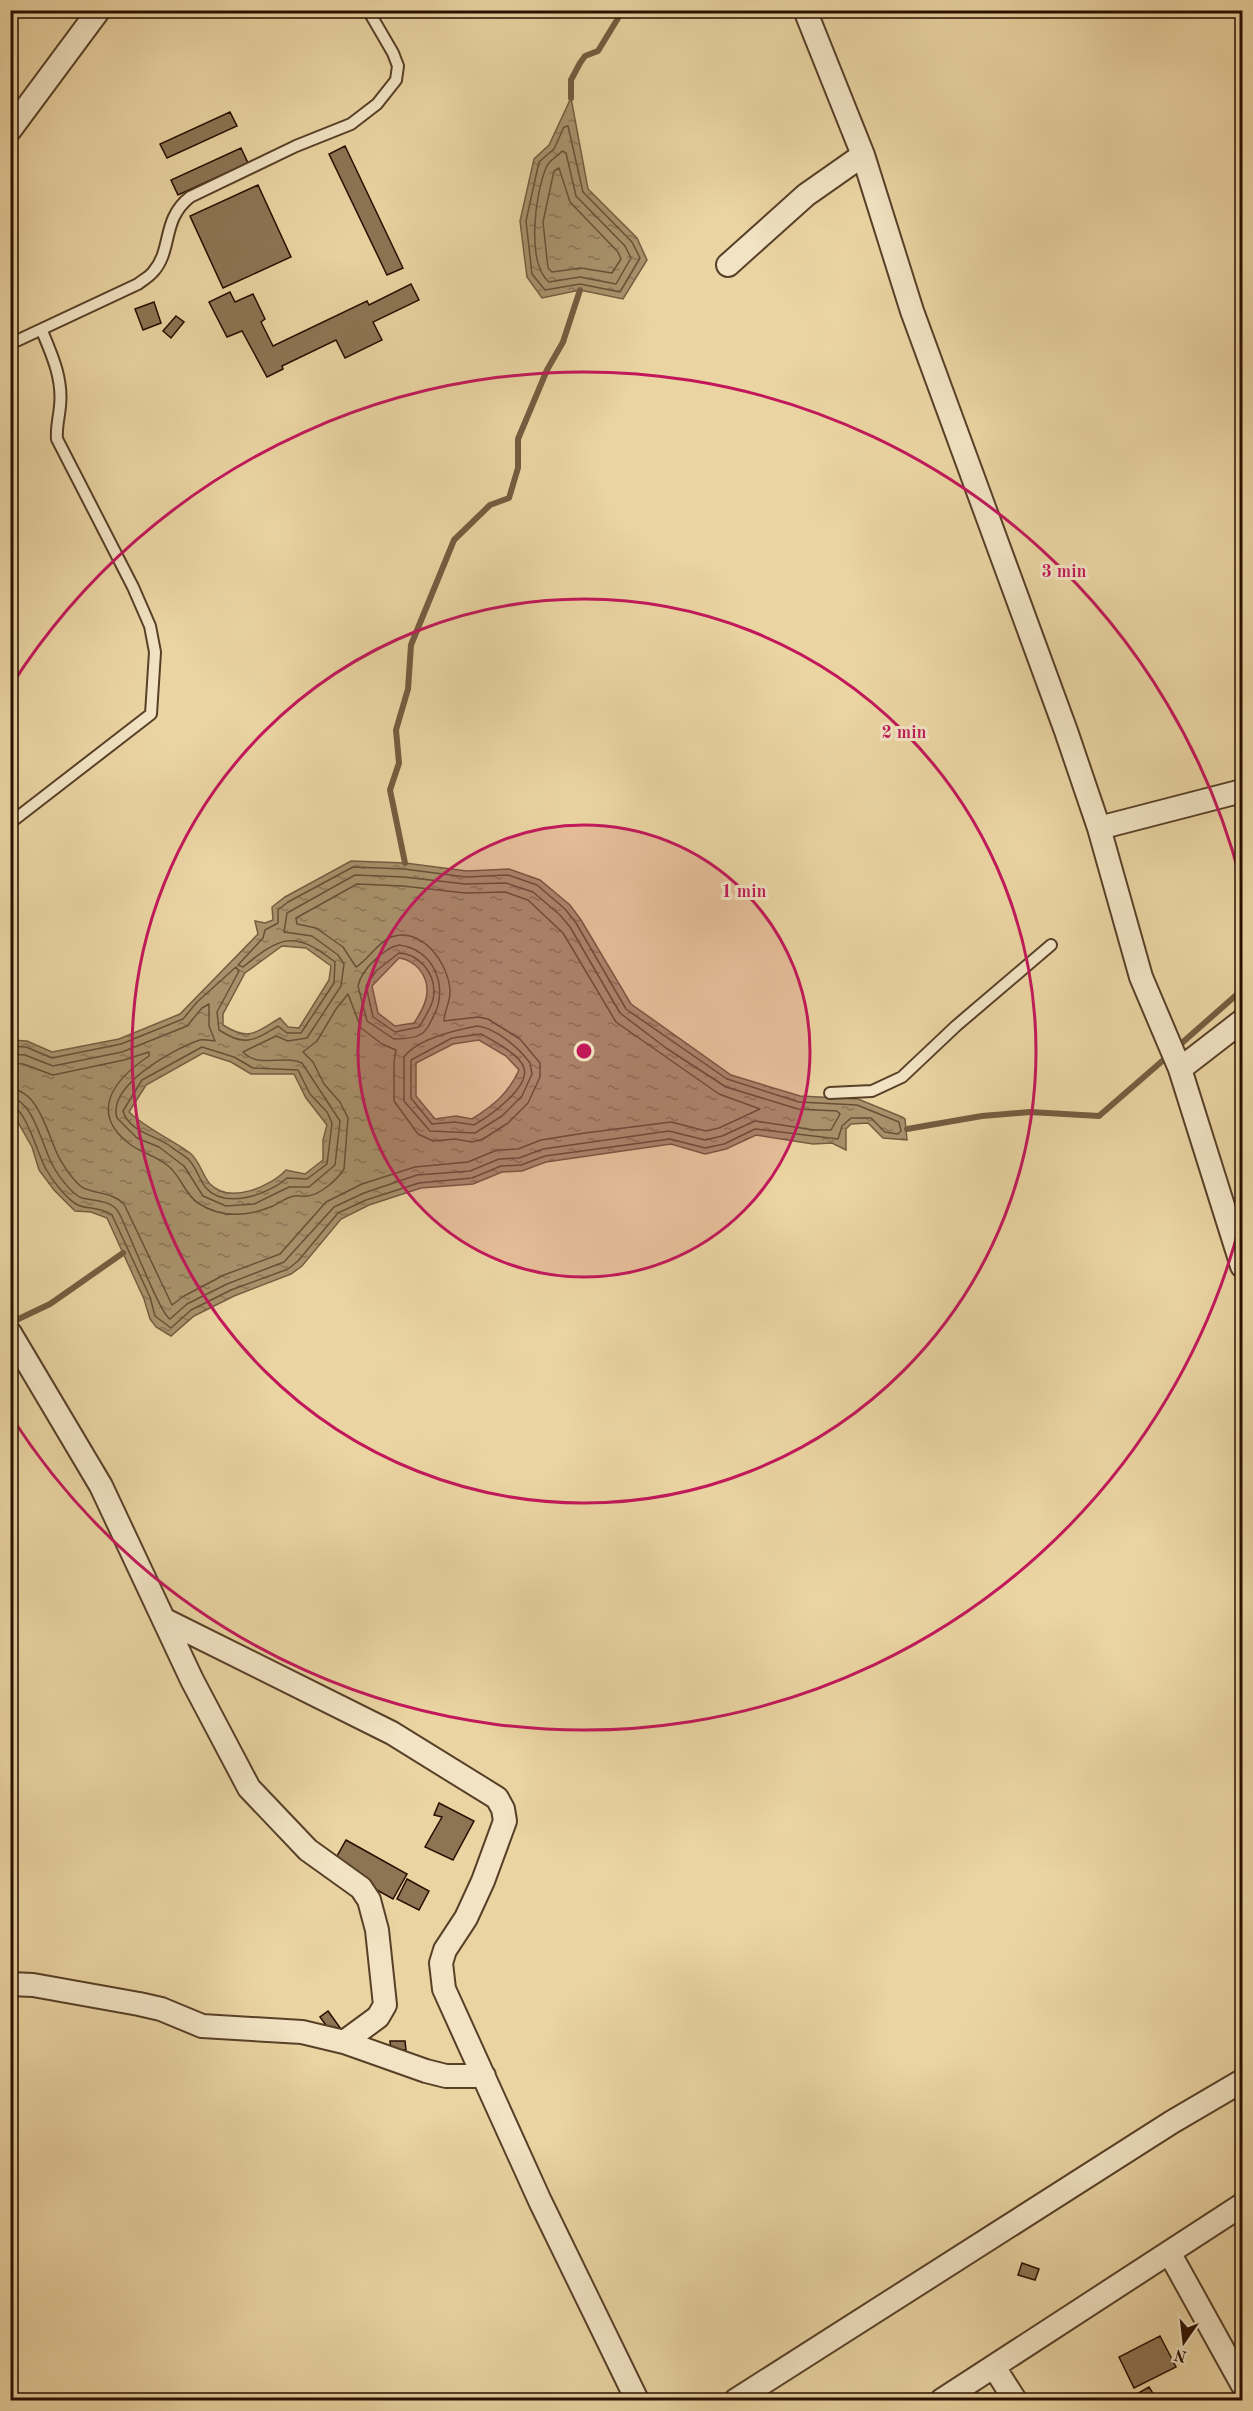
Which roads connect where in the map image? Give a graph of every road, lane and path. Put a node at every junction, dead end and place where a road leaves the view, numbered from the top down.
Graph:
1 (99, 10) edge
2 (368, 10) edge
3 (805, 10) edge
4 (10, 130) edge
5 (863, 155) junction
6 (728, 265) dead end
7 (42, 332) junction
8 (10, 344) edge
9 (1242, 791) edge
10 (10, 823) edge
11 (1099, 828) junction
12 (1051, 945) dead end
13 (1242, 1021) edge
14 (1180, 1069) junction
15 (830, 1093) dead end
16 (1242, 1266) edge
17 (10, 1333) edge
18 (165, 1620) junction
19 (10, 1984) edge
20 (344, 2042) junction
21 (484, 2076) junction
22 (1242, 2081) edge
23 (1242, 2205) edge
24 (1170, 2254) junction
25 (994, 2367) junction
26 (1242, 2384) edge
27 (637, 2400) edge
28 (736, 2400) edge
29 (942, 2400) edge
30 (1015, 2400) edge

1 - 4 street
2 - 7 lane
3 - 5 street
5 - 6 street
5 - 11 street
7 - 8 lane
7 - 10 lane
9 - 11 street
11 - 14 street
12 - 15 lane
13 - 14 street
14 - 16 street
17 - 18 street
18 - 20 street
18 - 21 street
19 - 20 street
20 - 21 street
21 - 27 street
22 - 28 street
23 - 24 street
24 - 25 street
24 - 26 street
25 - 29 street
25 - 30 street

